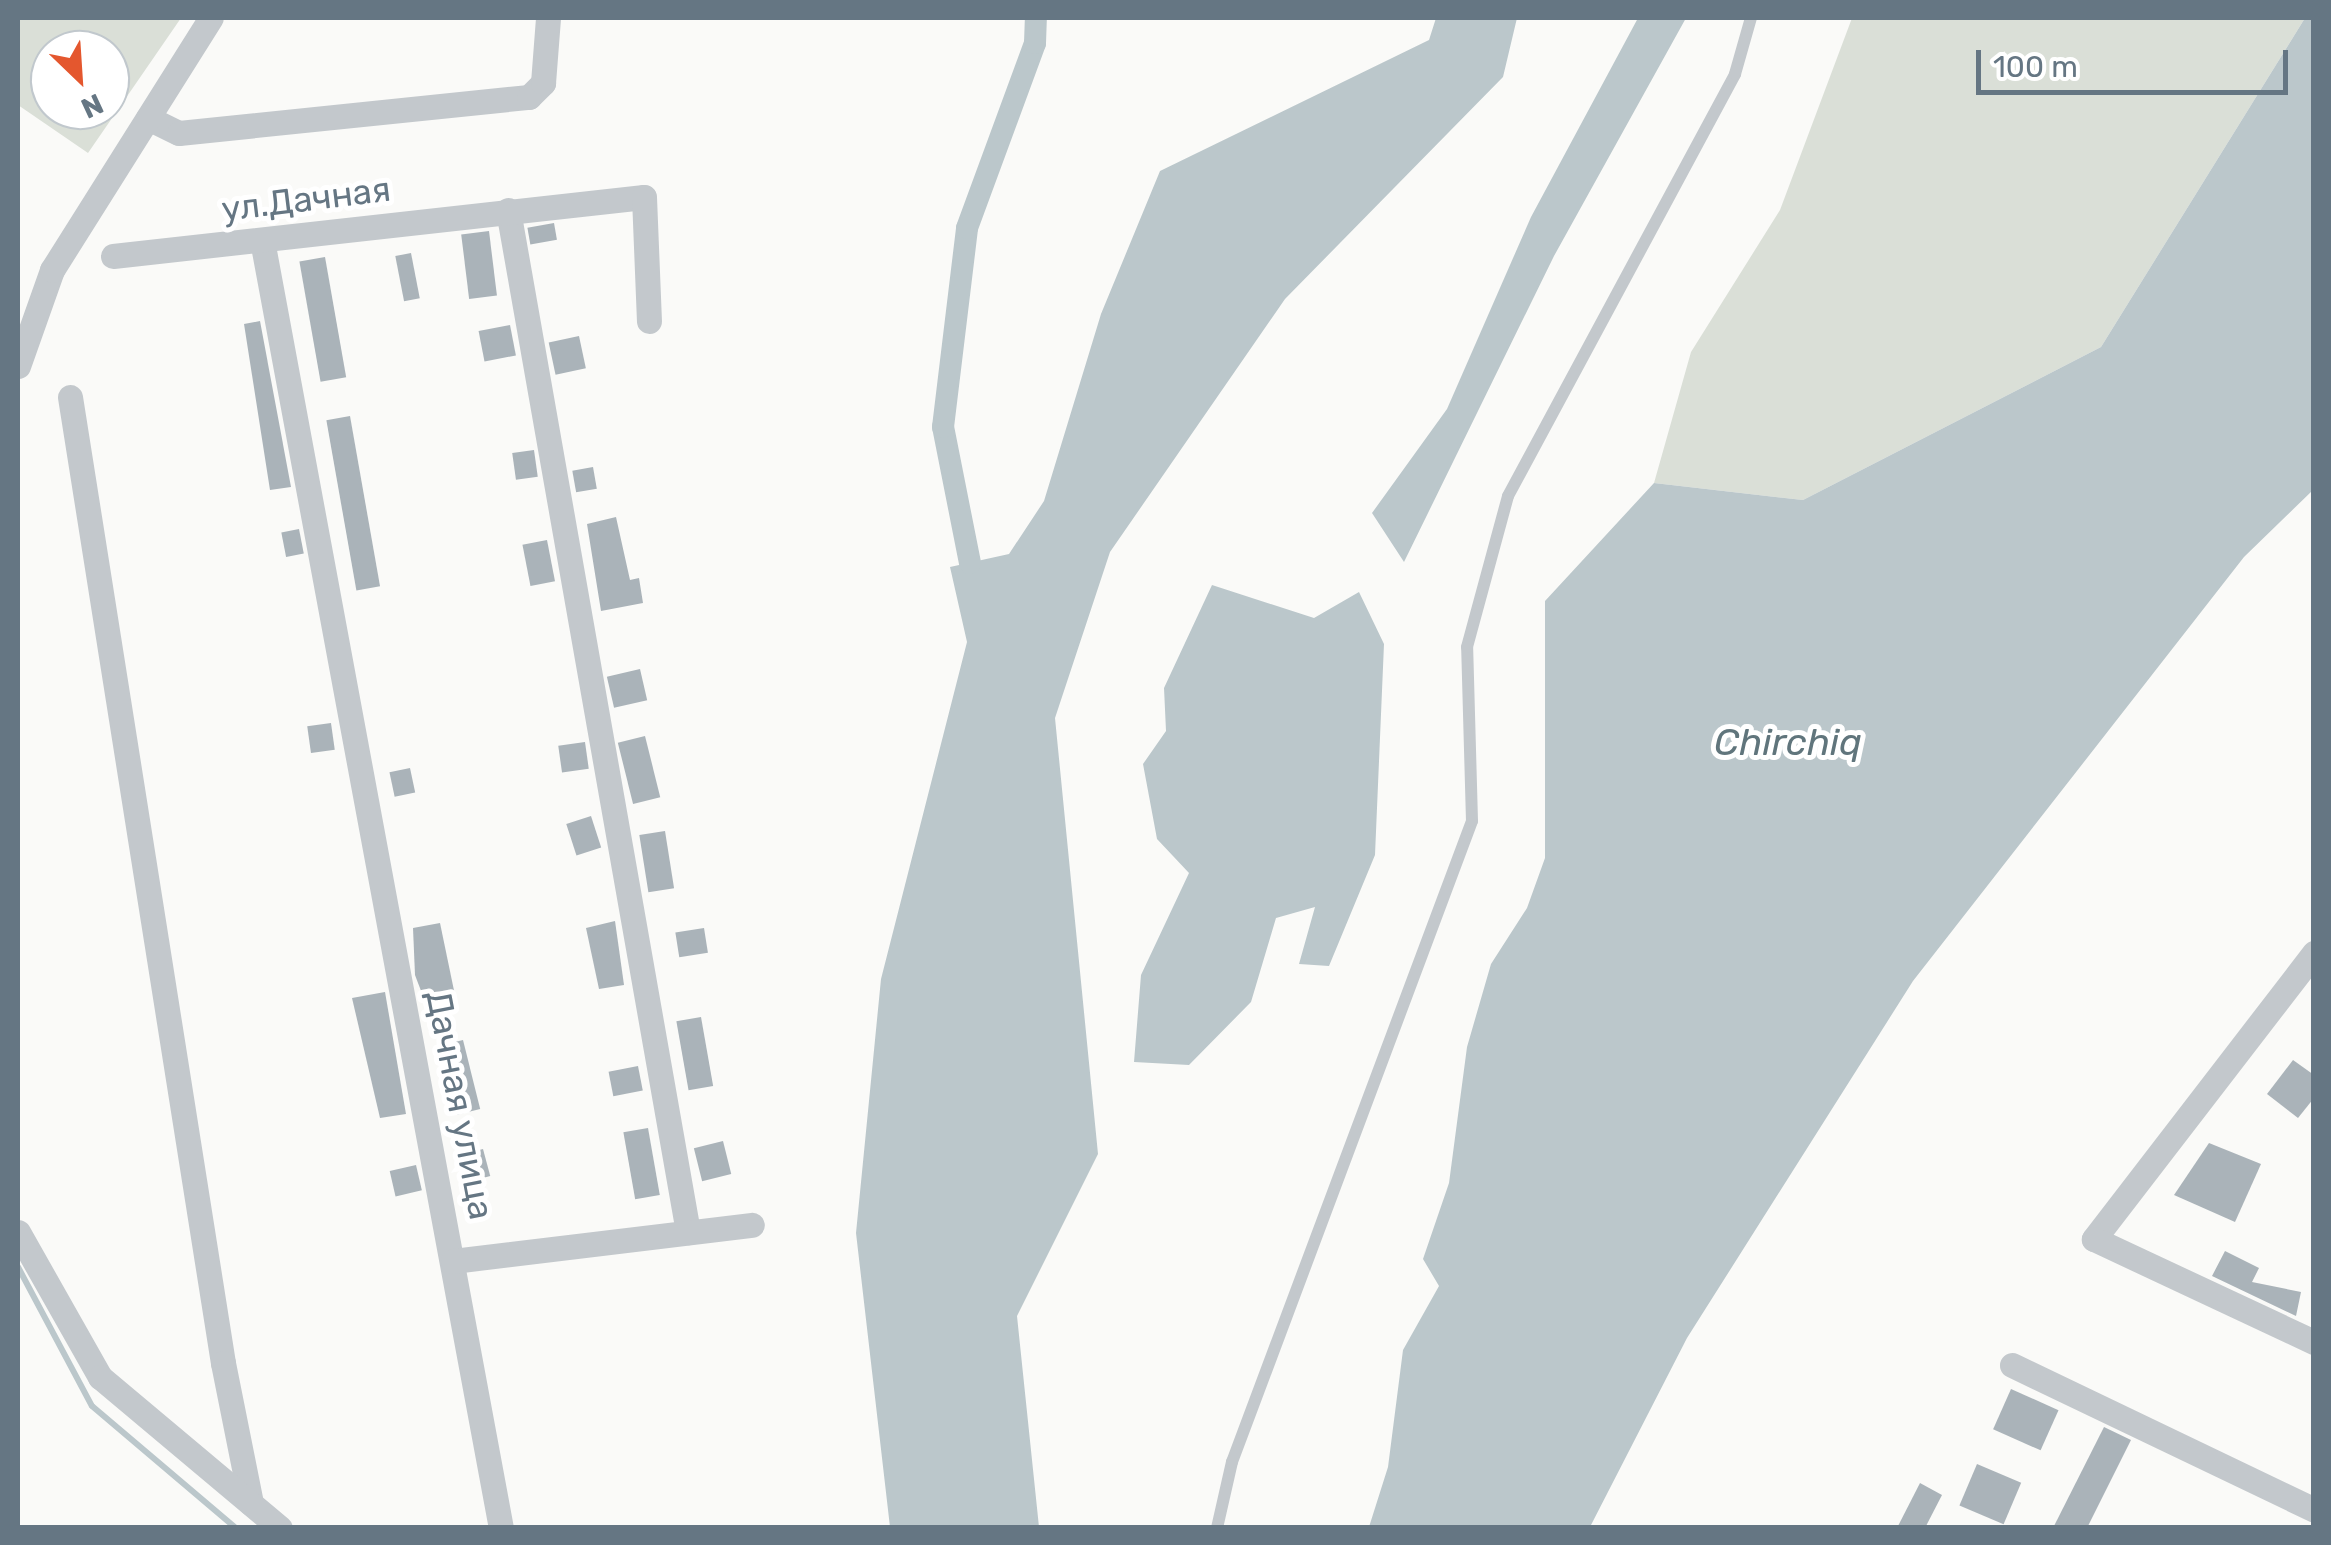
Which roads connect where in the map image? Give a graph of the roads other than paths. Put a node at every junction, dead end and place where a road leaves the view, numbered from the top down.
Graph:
1 (211, 18) edge
2 (548, 18) edge
3 (1750, 18) edge
4 (148, 118) junction
5 (508, 210) junction
6 (262, 240) junction
7 (113, 256) dead end
8 (649, 321) dead end
9 (18, 366) edge
10 (70, 397) dead end
11 (2314, 953) edge
12 (752, 1225) dead end
13 (18, 1232) edge
14 (688, 1232) junction
15 (453, 1261) junction
16 (2314, 1342) edge
17 (2012, 1365) dead end
18 (250, 1503) junction
19 (2314, 1510) edge
20 (280, 1528) edge
21 (501, 1528) edge
22 (1217, 1528) edge

1 - 4 street
2 - 4 street
3 - 22 lane
4 - 9 street
5 - 6 street, ул.Дачная
5 - 8 street, ул.Дачная
5 - 14 street
6 - 7 street, ул.Дачная
6 - 15 street, Дачная улица
10 - 18 street
11 - 16 street
12 - 14 street, Дачная улица
13 - 18 street
14 - 15 street, Дачная улица
15 - 21 street
17 - 19 street
18 - 20 street

